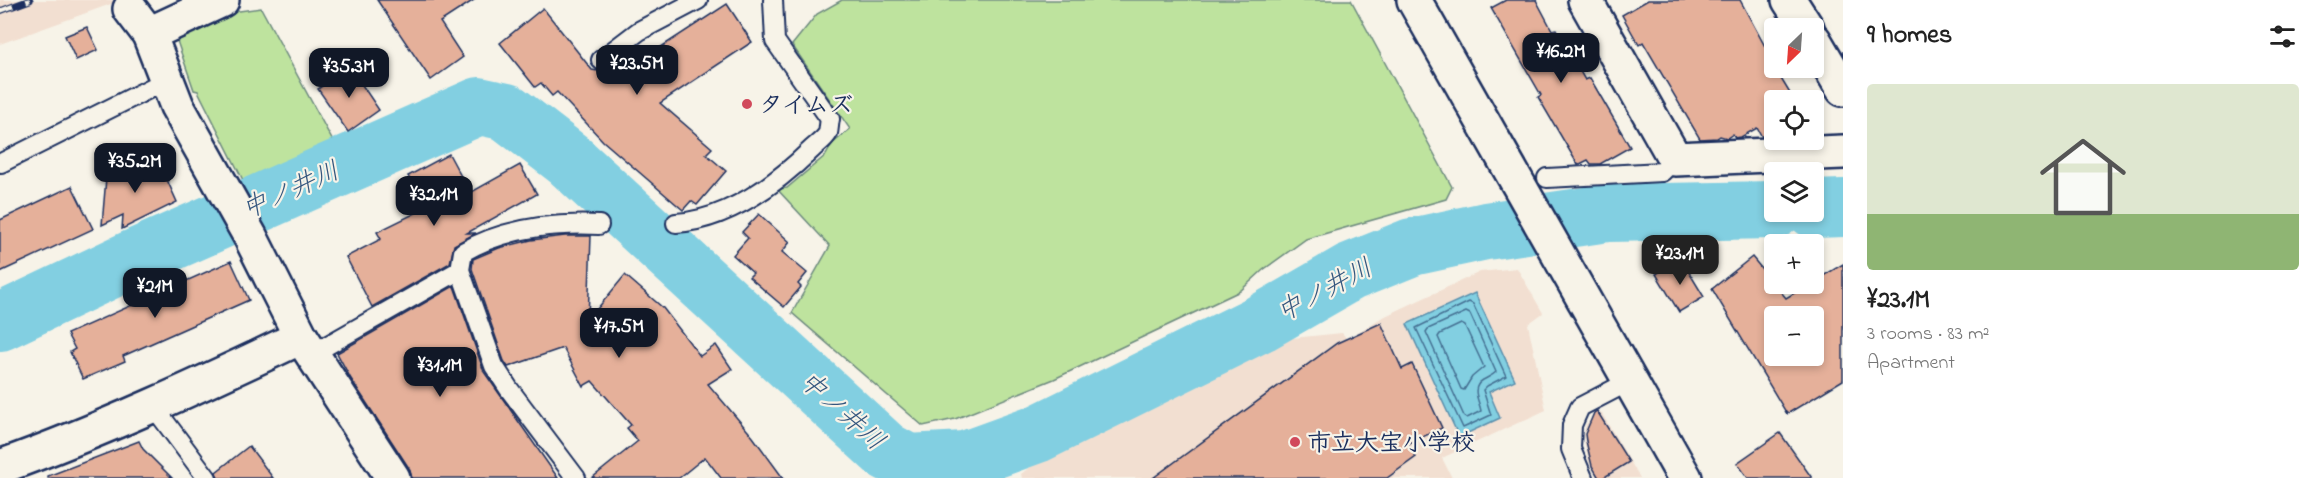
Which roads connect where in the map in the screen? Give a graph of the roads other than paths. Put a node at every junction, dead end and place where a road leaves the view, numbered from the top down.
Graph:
1 (222, 0) edge
2 (698, 0) edge
3 (773, 0) edge
4 (1414, 0) edge
5 (1585, 0) edge
6 (1789, 0) edge
7 (1801, 18) edge
8 (1824, 57) edge
9 (601, 60) dead end
10 (167, 80) junction
11 (1843, 89) edge
12 (1843, 152) edge
13 (1675, 159) junction
14 (1, 163) edge
15 (1535, 186) junction
16 (676, 223) dead end
17 (599, 225) dead end
18 (460, 270) junction
19 (306, 345) junction
20 (1630, 381) junction
21 (154, 406) junction
22 (0, 467) edge
23 (207, 478) edge
24 (393, 478) edge
25 (576, 478) edge
26 (1583, 478) edge
27 (1685, 478) edge

1 - 10 street
2 - 9 lane
3 - 16 lane
4 - 15 street
5 - 13 street
6 - 7 street
8 - 11 street
10 - 14 lane
10 - 19 street
12 - 13 street
13 - 15 lane
15 - 20 street
17 - 18 lane
18 - 19 lane
18 - 25 lane
19 - 21 street
19 - 24 street
20 - 26 lane
20 - 27 street
21 - 22 street
21 - 23 lane

